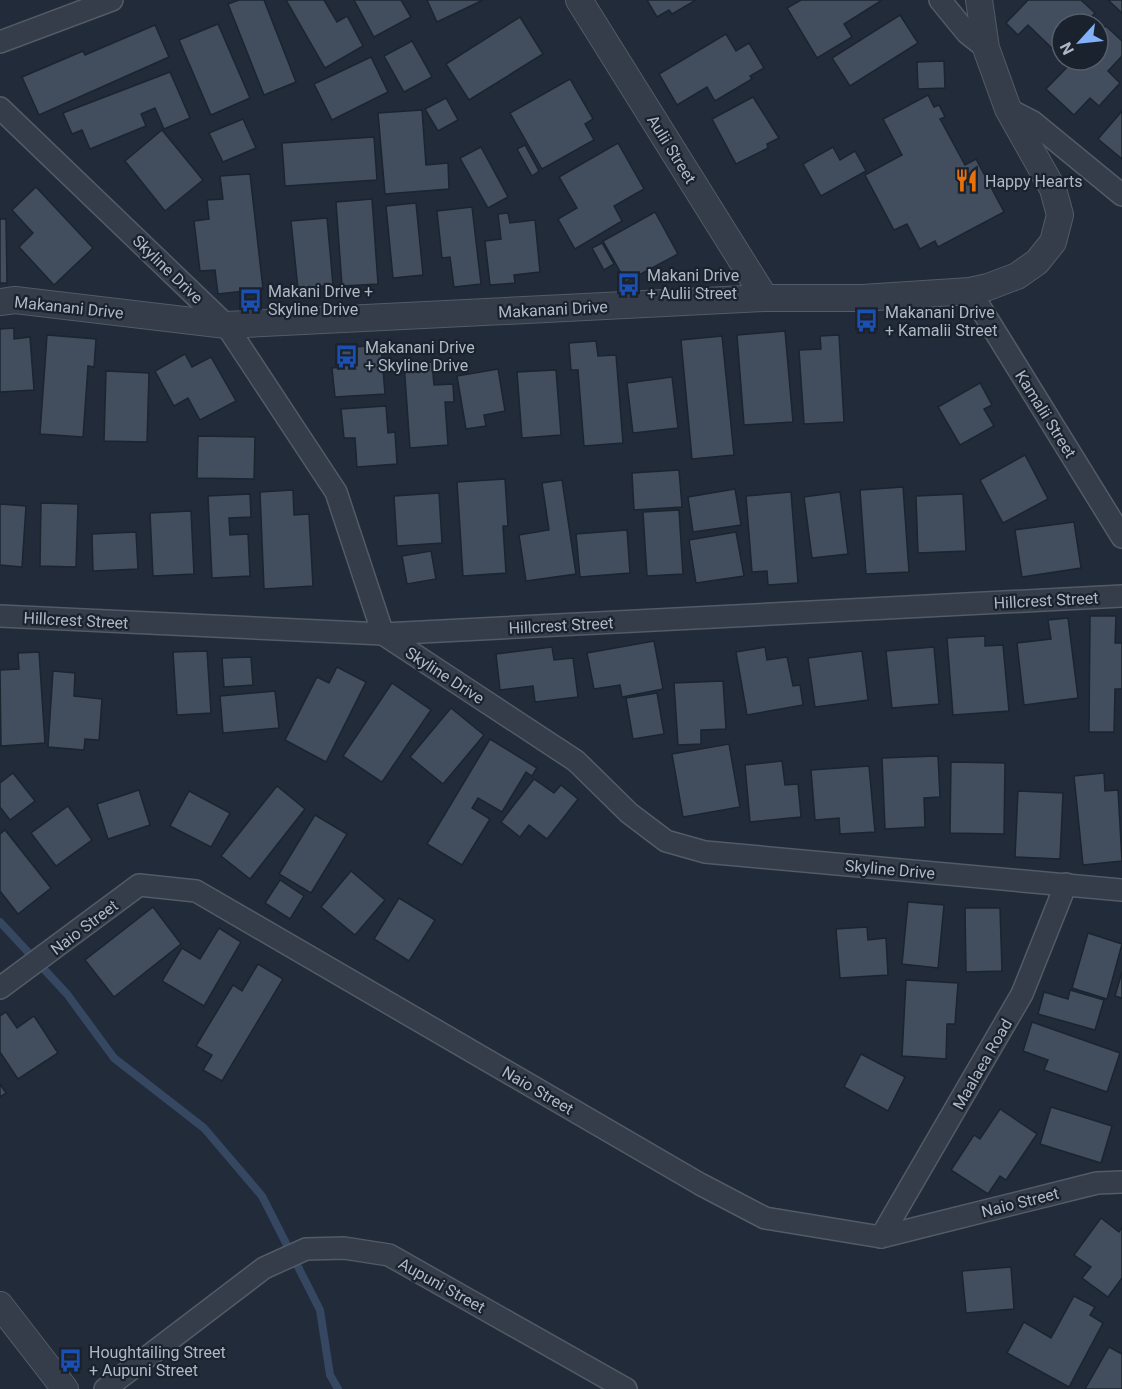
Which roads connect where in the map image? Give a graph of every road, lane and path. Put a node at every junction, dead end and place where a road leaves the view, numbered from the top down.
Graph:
1 (112, 0) edge
2 (579, 0) edge
3 (940, 0) edge
4 (979, 0) edge
5 (0, 42) edge
6 (986, 48) junction
7 (0, 108) edge
8 (1008, 109) junction
9 (1122, 195) edge
10 (970, 291) junction
11 (765, 298) junction
12 (0, 302) edge
13 (226, 325) junction
14 (1122, 537) edge
15 (1122, 596) edge
16 (0, 616) edge
17 (383, 634) junction
18 (1066, 885) junction
19 (1122, 890) edge
20 (8, 982) edge
21 (1122, 1182) edge
22 (881, 1237) junction
23 (0, 1305) edge
24 (65, 1389) edge
25 (105, 1389) edge
26 (626, 1389) edge

1 - 5 street
2 - 11 street, Aulii Street
3 - 6 street
4 - 6 street, Makanani Drive
6 - 8 street, Makanani Drive
7 - 13 street, Skyline Drive
8 - 9 street
8 - 10 street, Makanani Drive
10 - 11 street, Makanani Drive
10 - 14 street, Kamalii Street
11 - 13 street, Makanani Drive
12 - 13 street, Makanani Drive
13 - 17 street, Skyline Drive
15 - 17 street, Hillcrest Street
16 - 17 street, Hillcrest Street
17 - 18 street, Skyline Drive
18 - 19 street, Skyline Drive
18 - 22 street, Maalaea Road
20 - 22 street, Naio Street
21 - 22 street, Naio Street
23 - 24 street
25 - 26 street, Aupuni Street

